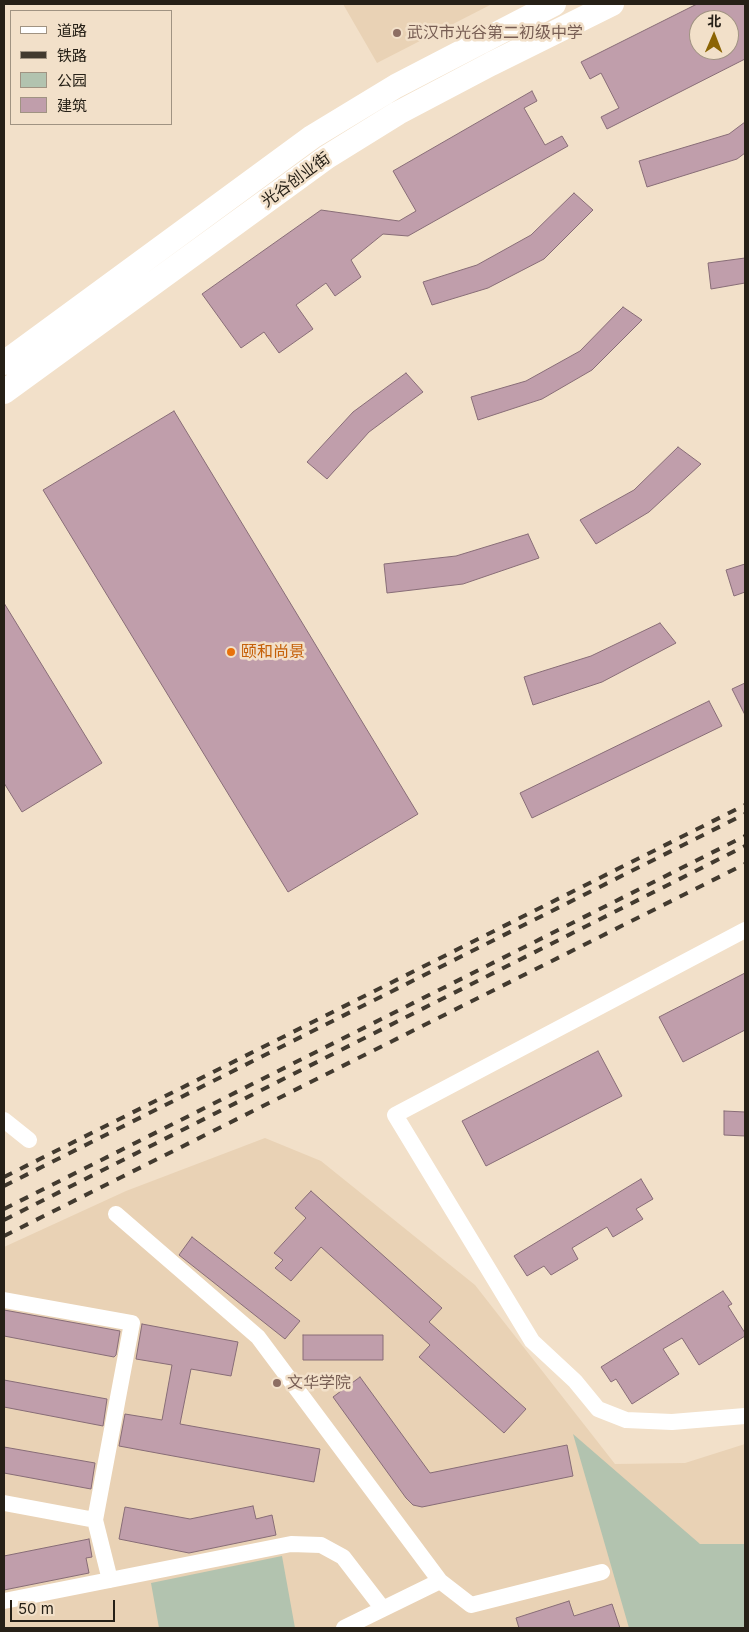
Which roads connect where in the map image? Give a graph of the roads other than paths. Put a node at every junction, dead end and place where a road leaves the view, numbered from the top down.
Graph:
1 (554, 4) edge
2 (612, 4) edge
3 (4, 363) edge
4 (4, 392) edge
5 (745, 930) edge
6 (4, 1120) edge
7 (29, 1140) dead end
8 (116, 1214) dead end
9 (4, 1300) edge
10 (745, 1416) edge
11 (4, 1503) edge
12 (95, 1520) junction
13 (602, 1572) dead end
14 (110, 1580) junction
15 (440, 1581) junction
16 (4, 1601) edge
17 (383, 1609) junction
18 (344, 1628) edge

1 - 3 main road, 光谷创业街
2 - 4 main road, 光谷创业街
5 - 10 street
6 - 7 street
8 - 15 street
9 - 12 street
11 - 12 street
12 - 14 street
13 - 15 street
14 - 16 street
14 - 17 street
15 - 17 street
17 - 18 street

